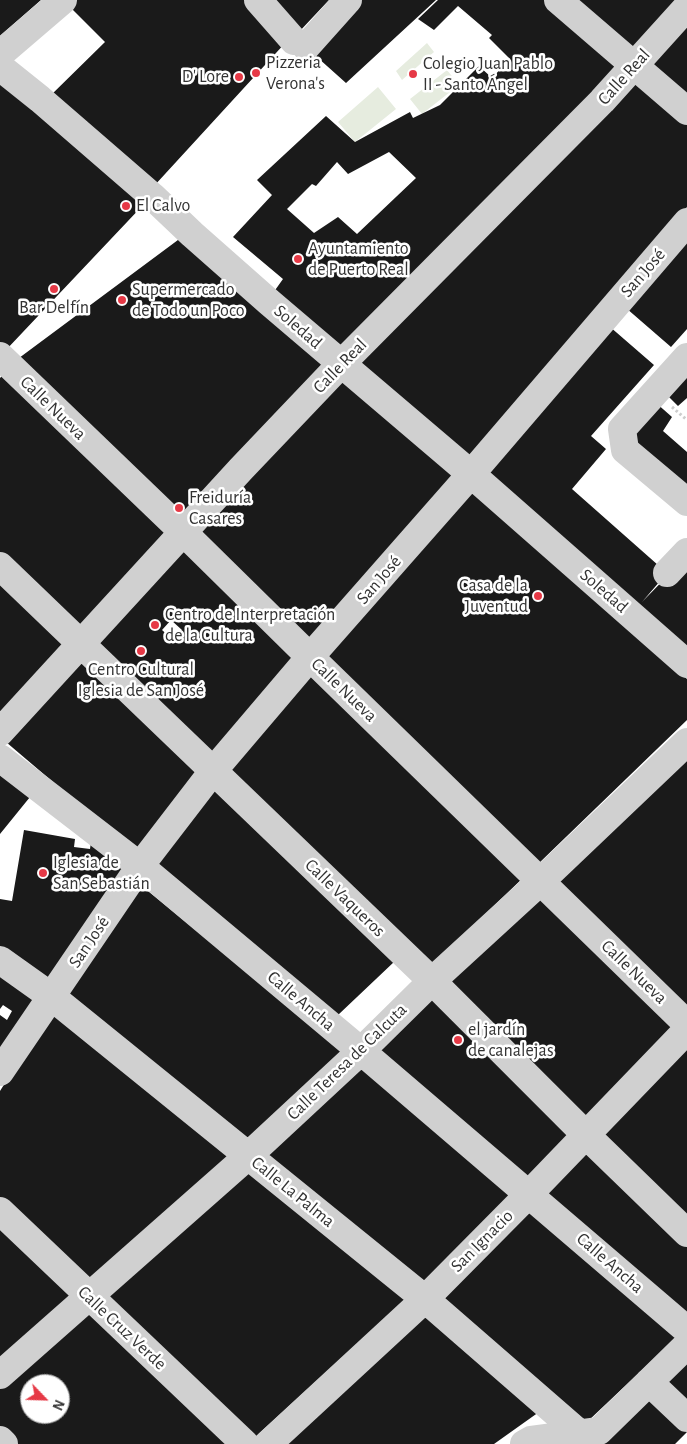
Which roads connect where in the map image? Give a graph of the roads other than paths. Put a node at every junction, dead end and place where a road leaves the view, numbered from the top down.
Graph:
1 (63, 0) edge
2 (258, 0) edge
3 (348, 0) edge
4 (558, 0) edge
5 (687, 7) edge
6 (0, 54) edge
7 (634, 65) junction
8 (0, 67) edge
9 (687, 110) edge
10 (687, 222) edge
11 (687, 357) edge
12 (2, 363) edge
13 (341, 364) junction
14 (471, 474) junction
15 (687, 502) edge
16 (183, 532) junction
17 (687, 552) edge
18 (0, 566) edge
19 (667, 573) dead end
20 (82, 644) junction
21 (310, 658) junction
22 (687, 664) edge
23 (0, 732) edge
24 (687, 742) edge
25 (0, 758) edge
26 (212, 771) junction
27 (140, 866) junction
28 (540, 882) junction
29 (0, 960) edge
30 (432, 981) junction
31 (52, 997) junction
32 (687, 1024) edge
33 (687, 1030) edge
34 (361, 1051) junction
35 (0, 1072) edge
36 (586, 1135) junction
37 (248, 1156) junction
38 (529, 1194) junction
39 (0, 1211) edge
40 (687, 1233) edge
41 (89, 1296) junction
42 (425, 1299) junction
43 (687, 1330) edge
44 (687, 1346) edge
45 (0, 1375) edge
46 (649, 1382) junction
47 (687, 1418) edge
48 (578, 1433) junction
49 (0, 1440) edge
50 (4, 1444) edge
51 (245, 1444) edge
52 (268, 1444) edge
53 (524, 1444) edge

1 - 6 street
2 - 3 street
4 - 7 street
5 - 7 street, Calle Real
7 - 9 street
7 - 13 street, Calle Real
8 - 13 street, Soledad
10 - 14 street, San José
11 - 15 street
12 - 16 street, Calle Nueva
13 - 14 street, Soledad
13 - 16 street, Calle Real
14 - 21 street, San José
14 - 22 street, Soledad
16 - 20 street, Calle Real
16 - 21 street, Calle Nueva
17 - 19 street
18 - 20 street, Calle Vaqueros
20 - 23 street, Calle Real
20 - 26 street, Calle Vaqueros
21 - 26 street, San José
21 - 28 street, Calle Nueva
24 - 28 street, Calle Teresa de Calcuta
25 - 27 street, Calle Ancha
26 - 27 street, San José
26 - 30 street, Calle Vaqueros
27 - 31 street, San José
27 - 34 street, Calle Ancha
28 - 30 street, Calle Teresa de Calcuta
28 - 32 street, Calle Nueva
29 - 31 street, Calle La Palma
30 - 34 street, Calle Teresa de Calcuta
30 - 36 street, Calle Vaqueros
31 - 35 street, San José
31 - 37 street, Calle La Palma
33 - 36 street, San Ignacio
34 - 37 street, Calle Teresa de Calcuta
34 - 38 street, Calle Ancha
36 - 38 street, San Ignacio
36 - 40 street, Calle Vaqueros
37 - 41 street, Calle Teresa de Calcuta
37 - 42 street, Calle La Palma
38 - 42 street, San Ignacio
38 - 43 street, Calle Ancha
39 - 41 street, Calle Cruz Verde
41 - 45 street, Calle Teresa de Calcuta
41 - 51 street, Calle Cruz Verde
42 - 48 street, Calle La Palma
42 - 52 street, San Ignacio
44 - 46 street
46 - 47 street
46 - 48 street
48 - 53 street
49 - 50 street

